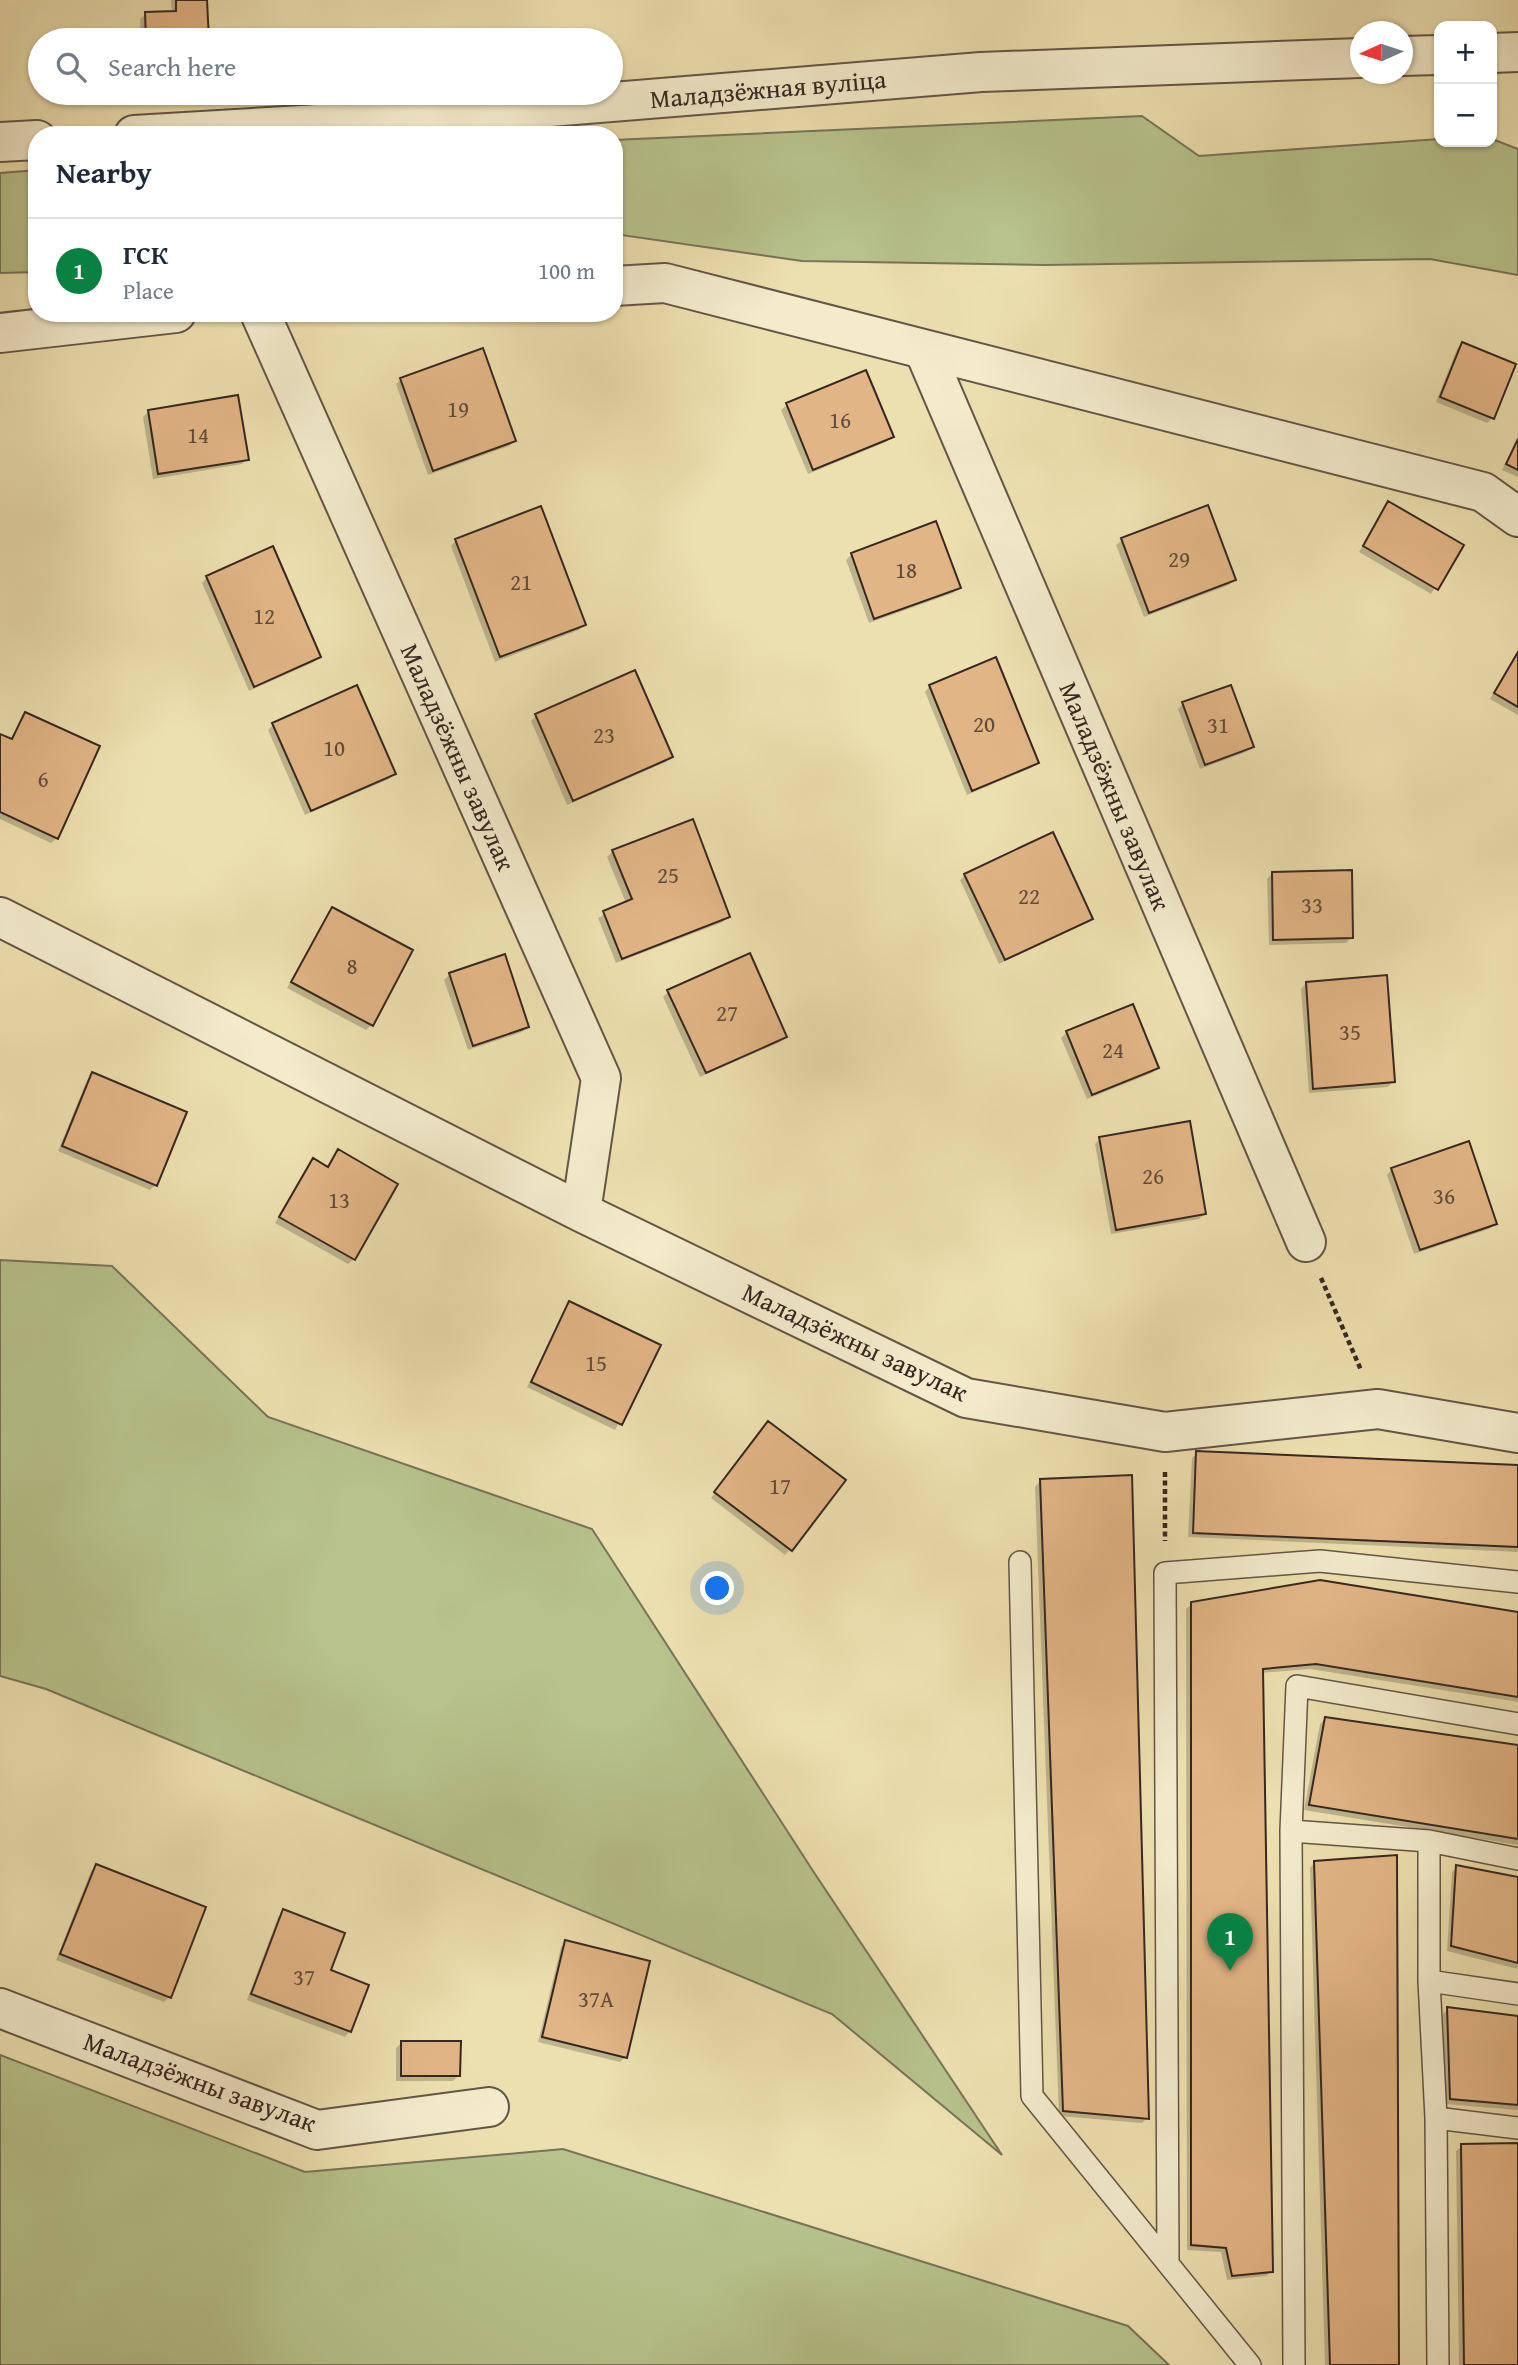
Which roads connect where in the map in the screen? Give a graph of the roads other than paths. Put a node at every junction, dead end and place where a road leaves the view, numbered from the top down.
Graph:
1 (1518, 52) edge
2 (1497, 53) edge
3 (1434, 55) edge
4 (1413, 56) edge
5 (1350, 58) edge
6 (623, 101) edge
7 (576, 105) edge
8 (286, 126) edge
9 (28, 140) edge
10 (0, 142) edge
11 (623, 286) edge
12 (97, 322) edge
13 (264, 322) edge
14 (0, 333) edge
15 (924, 350) junction
16 (1518, 517) edge
17 (0, 917) edge
18 (581, 1212) junction
19 (1306, 1242) road end
20 (1518, 1433) edge
21 (1020, 1562) dead end
22 (1518, 1582) edge
23 (1518, 1724) edge
24 (1291, 1831) junction
25 (1429, 1841) junction
26 (1518, 1859) edge
27 (1429, 1981) junction
28 (1518, 1994) edge
29 (0, 2008) edge
30 (488, 2107) dead end
31 (1436, 2118) junction
32 (1518, 2128) edge
33 (1168, 2264) junction
34 (1250, 2365) edge
35 (1294, 2365) edge
36 (1438, 2365) edge

1 - 2 street
3 - 4 street
5 - 6 street, Маладзёжная вуліца
7 - 8 street, Маладзёжная вуліца
9 - 10 street
11 - 15 street
12 - 14 street
13 - 18 street, Маладзёжны завулак
15 - 16 street
15 - 19 street, Маладзёжны завулак
17 - 18 street, Маладзёжны завулак
18 - 20 street, Маладзёжны завулак
21 - 33 lane
22 - 33 lane
23 - 24 lane
24 - 25 lane
24 - 35 lane
25 - 26 lane
25 - 27 lane
27 - 28 lane
27 - 31 lane
29 - 30 street, Маладзёжны завулак
31 - 32 lane
31 - 36 lane
33 - 34 lane

